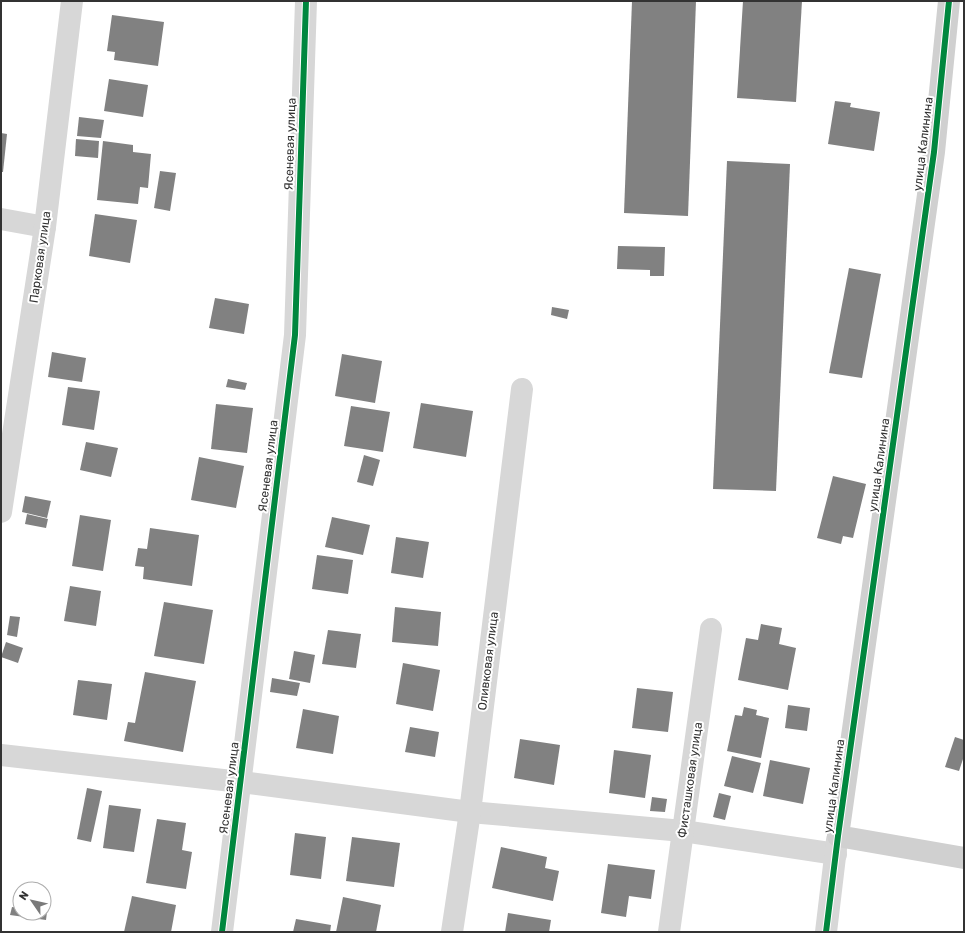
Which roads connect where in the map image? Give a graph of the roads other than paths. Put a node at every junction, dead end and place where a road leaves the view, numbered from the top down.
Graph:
1 (72, 1) edge
2 (306, 1) edge
3 (949, 1) edge
4 (1, 219) edge
5 (45, 227) junction
6 (522, 389) dead end
7 (1, 512) edge
8 (711, 629) dead end
9 (1, 755) edge
10 (241, 782) junction
11 (470, 812) junction
12 (683, 831) junction
13 (837, 845) junction
14 (964, 858) edge
15 (222, 932) edge
16 (452, 932) edge
17 (669, 932) edge
18 (826, 932) edge

1 - 5 street, Парковая улица
2 - 10 street, Ясеневая улица
3 - 13 street, улица Калинина
4 - 5 street
5 - 7 street, Парковая улица
6 - 11 street, Оливковая улица
8 - 12 street, Фисташковая улица
9 - 10 street
10 - 11 street
10 - 15 street, Ясеневая улица
11 - 12 street
11 - 16 street, Оливковая улица
12 - 13 street
12 - 17 street, Фисташковая улица
13 - 14 street
13 - 18 street, улица Калинина

